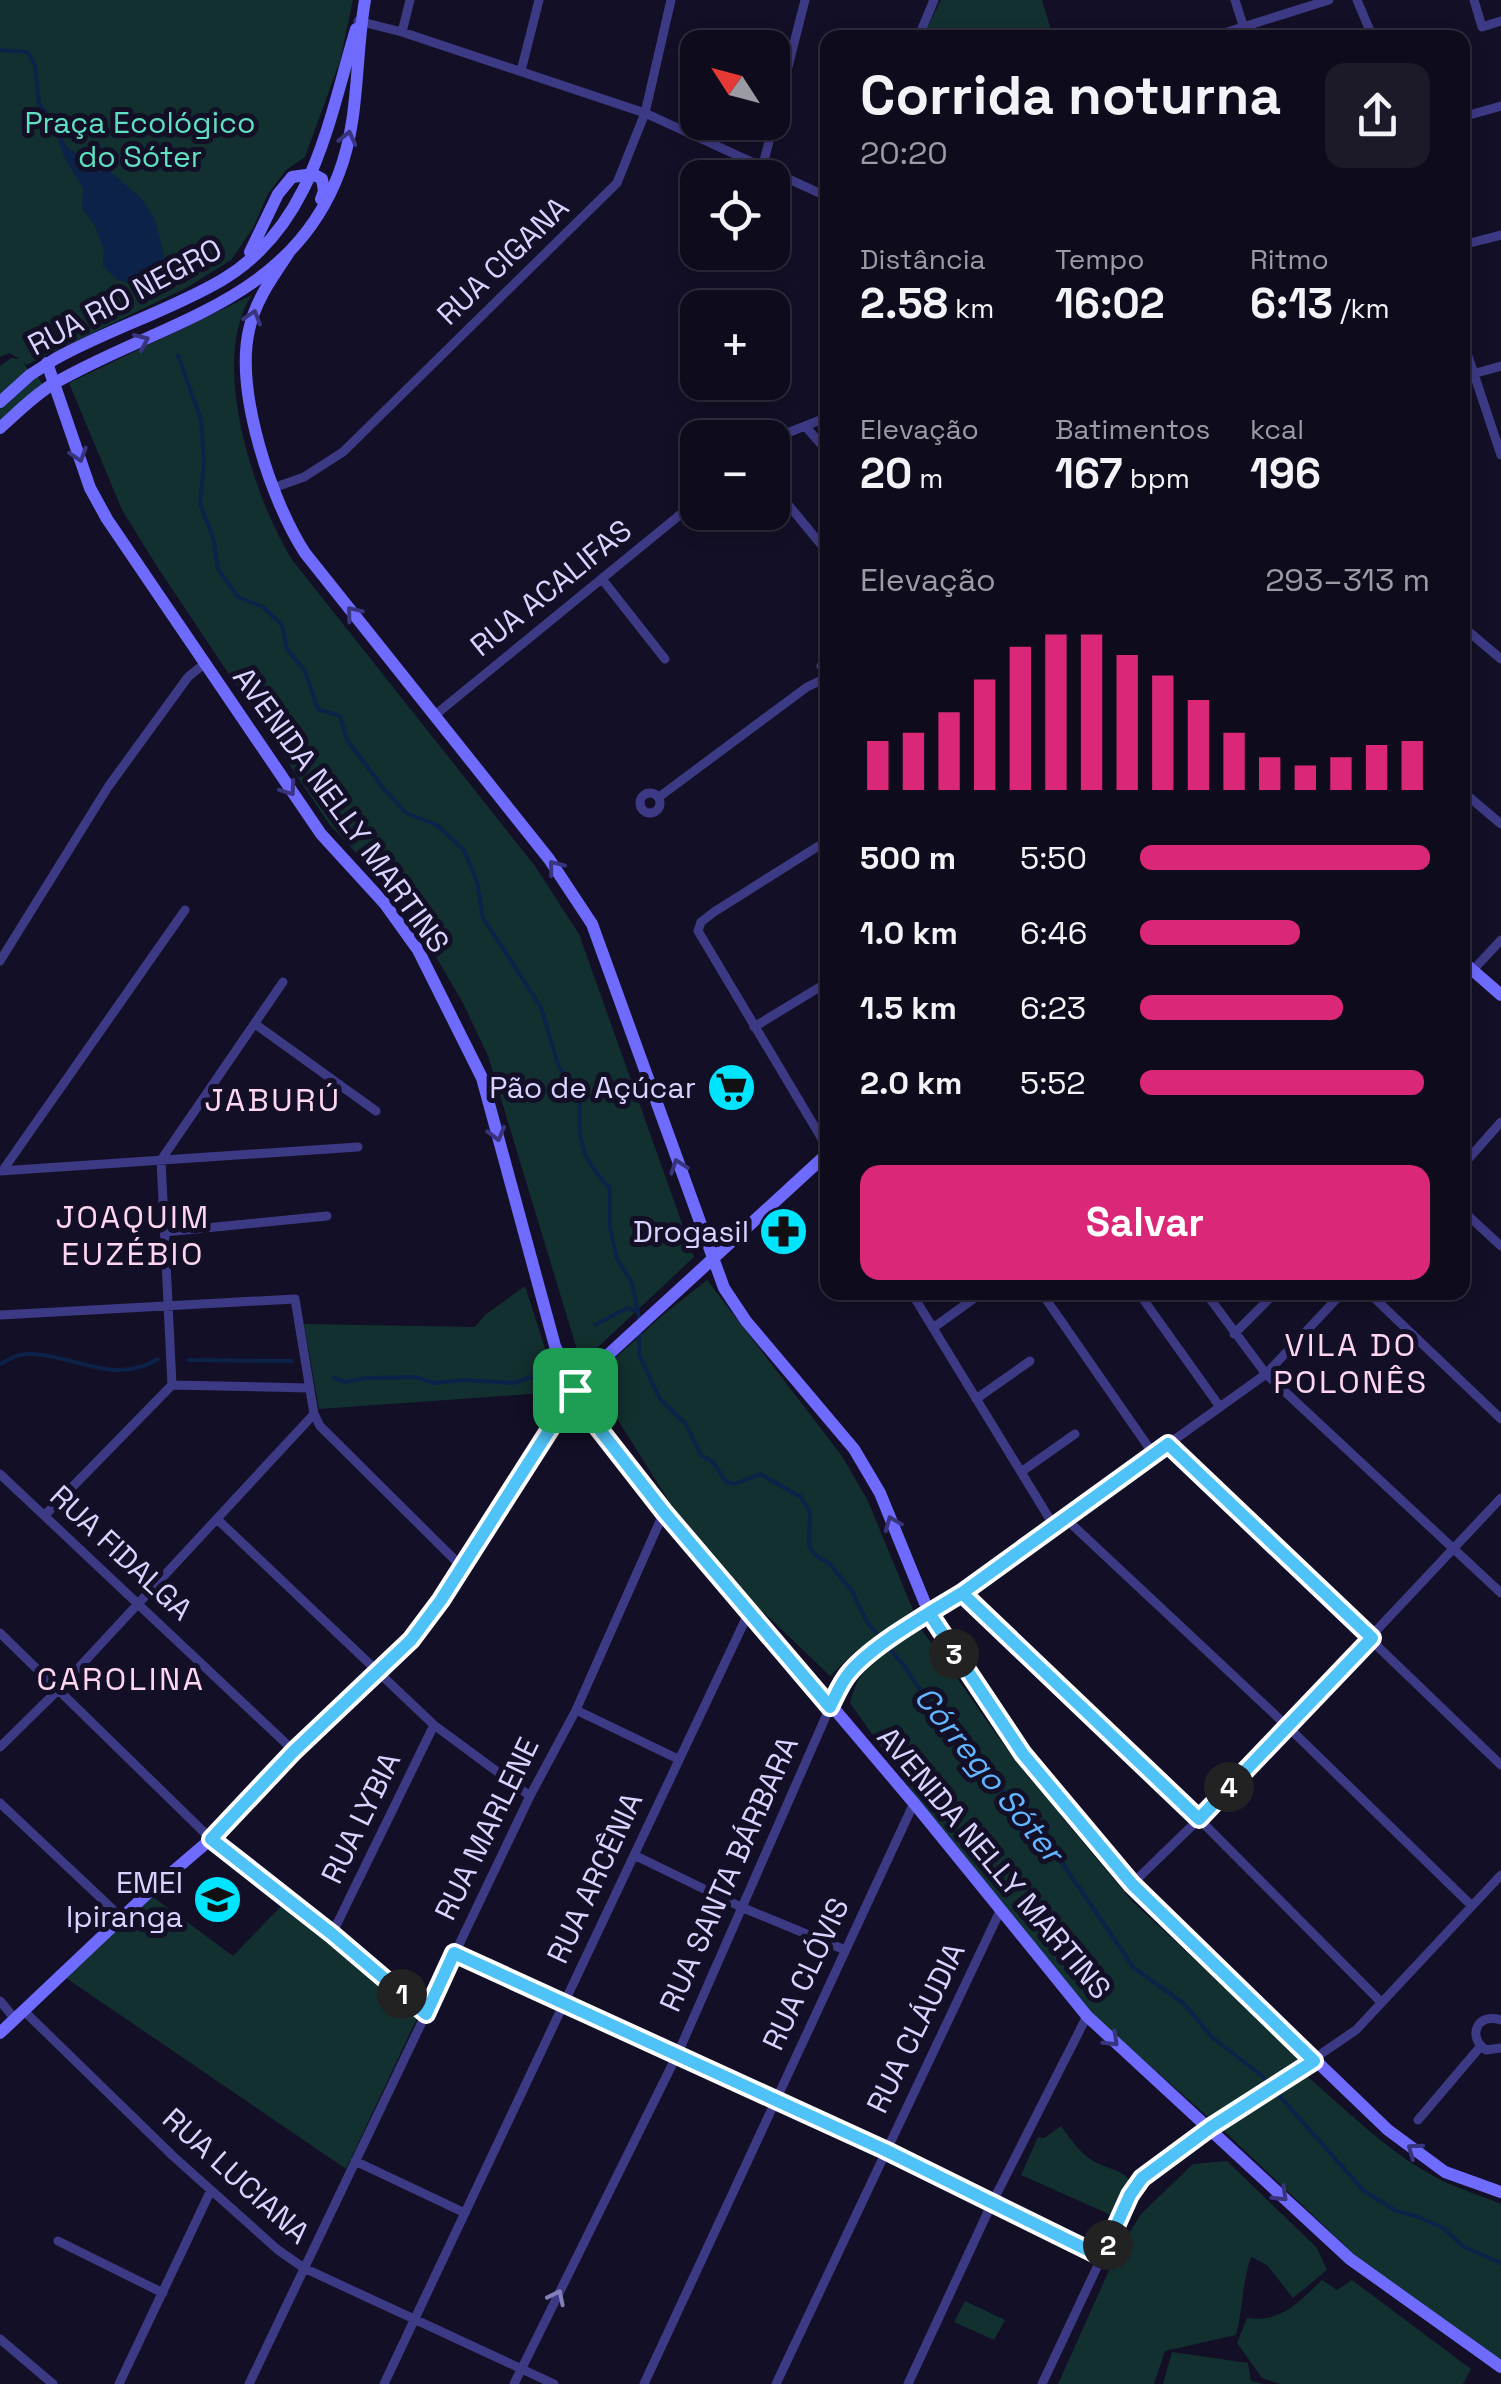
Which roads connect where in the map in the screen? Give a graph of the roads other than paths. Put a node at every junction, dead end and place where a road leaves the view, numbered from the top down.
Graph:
1 (410, 0) edge
2 (539, 0) edge
3 (671, 0) edge
4 (805, 0) edge
5 (934, 0) edge
6 (1236, 0) edge
7 (1329, 0) edge
8 (1356, 0) edge
9 (1474, 0) edge
10 (362, 14) edge
11 (1501, 23) edge
12 (921, 30) edge
13 (1244, 30) edge
14 (1253, 30) edge
15 (1369, 30) edge
16 (402, 32) junction
17 (521, 72) junction
18 (1501, 106) edge
19 (644, 113) junction
20 (1470, 115) edge
21 (752, 160) edge
22 (764, 160) edge
23 (313, 174) junction
24 (790, 178) edge
25 (820, 193) edge
26 (308, 229) junction
27 (1501, 235) edge
28 (1470, 244) edge
29 (288, 254) junction
30 (236, 270) junction
31 (47, 363) junction
32 (1501, 366) edge
33 (1470, 374) edge
34 (1470, 380) edge
35 (55, 383) junction
36 (0, 402) edge
37 (820, 420) edge
38 (805, 426) junction
39 (0, 428) edge
40 (790, 432) edge
41 (820, 443) edge
42 (1501, 455) edge
43 (274, 488) junction
44 (790, 507) edge
45 (680, 515) edge
46 (820, 543) edge
47 (602, 579) junction
48 (1470, 633) edge
49 (665, 659) dead end
50 (1501, 659) edge
51 (204, 664) junction
52 (820, 681) edge
53 (435, 714) junction
54 (659, 797) dead end
55 (1470, 798) edge
56 (1501, 824) edge
57 (820, 845) edge
58 (185, 910) dead end
59 (1501, 940) edge
60 (0, 960) edge
61 (1470, 964) edge
62 (1470, 968) edge
63 (284, 982) dead end
64 (820, 987) edge
65 (1501, 995) edge
66 (254, 1024) junction
67 (754, 1027) junction
68 (376, 1111) dead end
69 (1501, 1122) edge
70 (820, 1138) edge
71 (358, 1147) dead end
72 (0, 1150) edge
73 (1470, 1157) edge
74 (12, 1158) junction
75 (820, 1158) edge
76 (161, 1160) junction
77 (1, 1172) edge
78 (326, 1216) dead end
79 (1470, 1217) edge
80 (165, 1232) junction
81 (1501, 1246) edge
82 (711, 1258) junction
83 (916, 1300) edge
84 (972, 1300) edge
85 (1047, 1300) edge
86 (1144, 1300) edge
87 (1211, 1300) edge
88 (1268, 1300) edge
89 (1335, 1300) edge
90 (1376, 1300) edge
91 (169, 1305) junction
92 (0, 1314) edge
93 (932, 1328) junction
94 (1234, 1334) junction
95 (1030, 1361) dead end
96 (1266, 1374) junction
97 (172, 1385) junction
98 (310, 1388) junction
99 (575, 1390) junction
100 (976, 1399) junction
101 (1220, 1407) junction
102 (314, 1414) junction
103 (1501, 1419) edge
104 (1074, 1434) dead end
105 (1168, 1444) junction
106 (1154, 1454) junction
107 (1021, 1472) junction
108 (0, 1474) edge
109 (1501, 1498) edge
110 (664, 1512) junction
111 (45, 1516) junction
112 (217, 1518) junction
113 (1066, 1519) junction
114 (1054, 1526) junction
115 (1454, 1548) junction
116 (462, 1567) junction
117 (962, 1593) junction
118 (1501, 1593) edge
119 (138, 1603) junction
120 (749, 1612) junction
121 (929, 1613) junction
122 (0, 1634) edge
123 (1372, 1638) junction
124 (378, 1673) junction
125 (59, 1689) junction
126 (830, 1707) junction
127 (576, 1710) junction
128 (434, 1724) junction
129 (1287, 1726) junction
130 (0, 1747) edge
131 (294, 1751) junction
132 (678, 1759) junction
133 (1501, 1765) edge
134 (530, 1796) junction
135 (0, 1802) edge
136 (914, 1804) junction
137 (1199, 1819) junction
138 (211, 1839) junction
139 (634, 1855) junction
140 (1501, 1875) edge
141 (1132, 1884) junction
142 (1472, 1906) junction
143 (741, 1907) junction
144 (1000, 1911) junction
145 (122, 1918) junction
146 (332, 1934) junction
147 (846, 1950) junction
148 (454, 1953) junction
149 (0, 2001) edge
150 (1380, 2001) junction
151 (562, 2004) junction
152 (426, 2014) junction
153 (20, 2015) junction
154 (1087, 2016) junction
155 (1501, 2020) edge
156 (0, 2033) edge
157 (1480, 2047) junction
158 (1501, 2048) edge
159 (678, 2053) junction
160 (1314, 2061) junction
161 (776, 2099) junction
162 (1418, 2120) dead end
163 (1211, 2127) junction
164 (885, 2150) junction
165 (355, 2161) junction
166 (211, 2190) junction
167 (1501, 2192) edge
168 (992, 2204) junction
169 (465, 2214) junction
170 (58, 2241) dead end
171 (1102, 2257) junction
172 (304, 2268) junction
173 (162, 2293) junction
174 (416, 2318) junction
175 (0, 2339) edge
176 (1501, 2367) edge
177 (521, 2369) junction
178 (53, 2384) edge
179 (119, 2384) edge
180 (249, 2384) edge
181 (384, 2384) edge
182 (514, 2384) edge
183 (554, 2384) edge
184 (644, 2384) edge
185 (776, 2384) edge
186 (908, 2384) edge
187 (1042, 2384) edge

1 - 16 street
2 - 17 street
3 - 19 street, RUA CIGANA
4 - 22 street
5 - 12 street
6 - 13 street
7 - 14 street
8 - 15 street
9 - 11 street
10 - 16 street
10 - 23 main road, RUA RIO NEGRO
26 -> 10 main road, RUA RIO NEGRO
16 - 17 street
17 - 19 street
18 - 20 street
19 - 21 street
19 - 43 street, RUA CIGANA
23 - 26 main road
23 - 30 main road, RUA RIO NEGRO
23 - 30 main road
24 - 25 street
26 - 29 main road, RUA RIO NEGRO
27 - 28 street
35 -> 29 main road, RUA RIO NEGRO
43 -> 29 main road
30 - 31 main road, RUA RIO NEGRO
31 - 35 main road, AVENIDA NELLY MARTINS
31 - 36 main road, RUA RIO NEGRO
32 - 33 street
34 - 42 street
35 - 39 main road, RUA RIO NEGRO
35 -> 51 main road, AVENIDA NELLY MARTINS
37 - 38 street
38 - 40 street
38 - 41 street
53 -> 43 main road
44 - 46 street
45 - 47 street, RUA ACALIFAS
47 - 49 street
47 - 53 street, RUA ACALIFAS
48 - 50 street
51 - 60 street
51 -> 99 main road, AVENIDA NELLY MARTINS
52 - 54 street
82 -> 53 main road
55 - 56 street
57 - 67 street
58 - 74 street
59 - 61 street
62 - 65 main road
63 - 66 street
64 - 67 street
66 - 68 street
66 - 76 street
67 - 70 street
69 - 73 street
71 - 76 street
72 - 74 street
74 - 77 street
75 - 82 main road
76 - 77 street
76 - 80 street
78 - 80 street
79 - 81 street
80 - 91 street
82 - 99 main road
121 -> 82 main road
83 - 93 street
84 - 93 street
85 - 106 street
86 - 101 street
87 - 94 street
88 - 94 street
89 - 96 street, RUA SANTA BÁRBARA
90 - 103 street
91 - 92 street
91 - 97 street
91 - 98 street
93 - 100 street
94 - 96 street
95 - 100 street
96 - 101 street, RUA SANTA BÁRBARA
96 - 115 street
97 - 98 street
97 - 111 street
98 - 102 street
99 - 110 main road, AVENIDA NELLY MARTINS
99 - 116 main road
100 - 107 street
101 - 105 street, RUA SANTA BÁRBARA
102 - 112 street
102 - 116 street
104 - 107 street
105 - 106 street, RUA SANTA BÁRBARA
105 - 123 street
106 - 113 street, RUA SANTA BÁRBARA
107 - 114 street
108 - 111 street, RUA FIDALGA
109 - 115 street
110 - 120 main road, AVENIDA NELLY MARTINS
110 - 127 street, RUA MARLENE
111 - 119 street, RUA FIDALGA
112 - 119 street
112 - 124 street
113 - 114 street, RUA SANTA BÁRBARA
113 - 129 street
114 - 117 street, RUA SANTA BÁRBARA
115 - 118 street
115 - 123 street
116 - 124 main road
117 - 121 street, RUA SANTA BÁRBARA
117 - 137 street
119 - 125 street
119 - 131 street, RUA FIDALGA
120 - 126 main road, AVENIDA NELLY MARTINS
120 - 132 street, RUA ARCÊNIA
121 - 126 street, RUA SANTA BÁRBARA
121 - 141 main road
122 - 125 street
123 - 129 street
123 - 133 street
124 - 128 street
124 - 131 main road
125 - 130 street
125 - 138 street
126 - 136 main road, AVENIDA NELLY MARTINS
126 - 143 street, RUA SANTA BÁRBARA
127 - 132 street
127 - 134 street, RUA MARLENE
128 - 134 street
128 - 146 street, RUA LYBIA
129 - 137 street
129 - 142 street
131 - 138 main road
132 - 139 street, RUA ARCÊNIA
134 - 148 street, RUA MARLENE
135 - 145 street
136 - 144 main road, AVENIDA NELLY MARTINS
136 - 147 street, RUA CLÓVIS
137 - 141 street
137 - 150 street
138 - 145 main road
138 - 146 street
139 - 143 street
139 - 151 street, RUA ARCÊNIA
140 - 142 street
141 - 160 main road
142 - 150 street
143 - 147 street
143 - 159 street, RUA SANTA BÁRBARA
144 - 154 main road, AVENIDA NELLY MARTINS
144 - 164 street, RUA CLÁUDIA
145 - 153 main road
146 - 152 street
147 - 161 street, RUA CLÓVIS
148 - 151 street
148 - 152 street, RUA MARLENE
149 - 153 street, RUA LUCIANA
150 - 160 street
151 - 159 street
151 - 169 street, RUA ARCÊNIA
152 - 165 street, RUA MARLENE
153 - 156 main road
153 - 166 street, RUA LUCIANA
154 -> 163 main road, AVENIDA NELLY MARTINS
154 - 168 street
155 - 157 street
157 - 158 street
157 - 162 street
159 - 161 street
177 -> 159 street, RUA SANTA BÁRBARA
160 - 163 street
167 -> 160 main road
161 - 164 street
161 - 184 street, RUA CLÓVIS
163 - 171 street
163 -> 176 main road, AVENIDA NELLY MARTINS
164 - 168 street
164 - 185 street, RUA CLÁUDIA
165 - 169 street
165 - 172 street, RUA MARLENE
166 - 172 street, RUA LUCIANA
166 - 173 street
168 - 171 street
168 - 186 street
169 - 174 street, RUA ARCÊNIA
170 - 173 street
171 - 187 street
172 - 174 street, RUA LUCIANA
172 - 180 street, RUA MARLENE
173 - 179 street
174 - 177 street, RUA LUCIANA
174 - 181 street, RUA ARCÊNIA
175 - 178 street
177 - 182 street, RUA SANTA BÁRBARA
177 - 183 street, RUA LUCIANA

